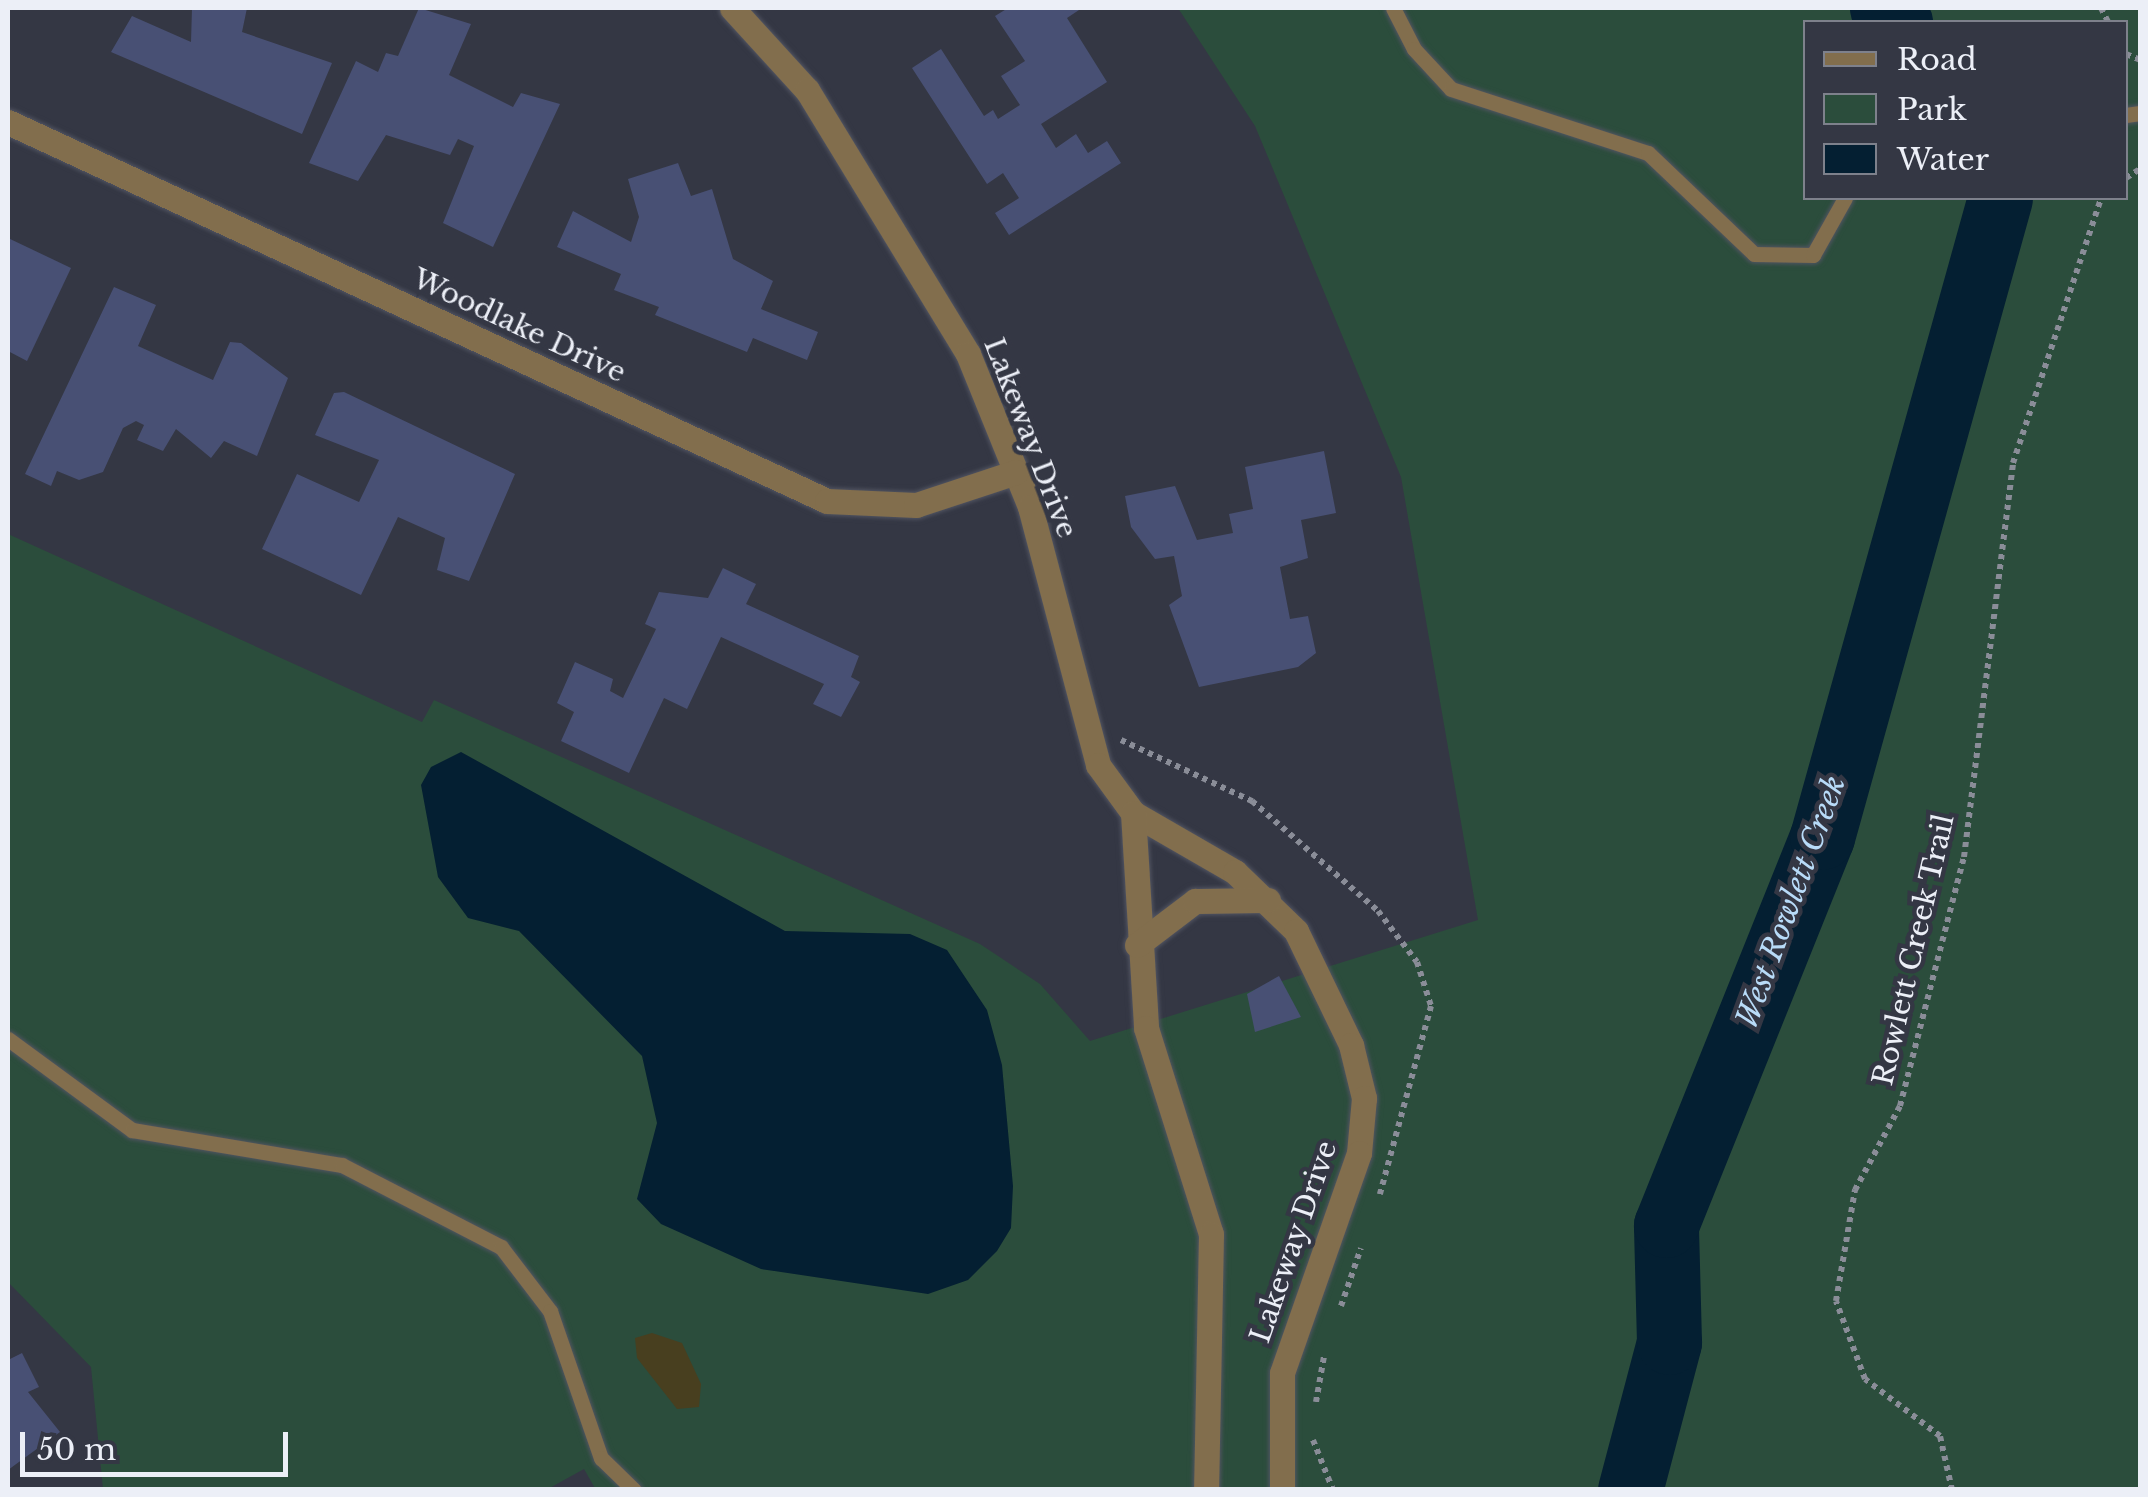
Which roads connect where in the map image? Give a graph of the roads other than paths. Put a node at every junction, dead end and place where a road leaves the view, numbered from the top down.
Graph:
1 (707, 8) edge
2 (1393, 8) edge
3 (734, 12) edge
4 (8, 122) edge
5 (1844, 200) edge
6 (1016, 472) junction
7 (1134, 814) junction
8 (1268, 900) junction
9 (1137, 945) junction
10 (8, 1038) edge
11 (634, 1490) edge
12 (1206, 1490) edge
13 (1282, 1490) edge

1 - 3 street, Lakeway Drive
2 - 5 lane
3 - 6 street, Lakeway Drive
4 - 6 street, Woodlake Drive
6 - 7 street, Lakeway Drive
7 - 8 street, Lakeway Drive
7 - 9 street, Lakeway Drive
8 - 9 street
8 - 13 street, Lakeway Drive
9 - 12 street, Lakeway Drive
10 - 11 lane

